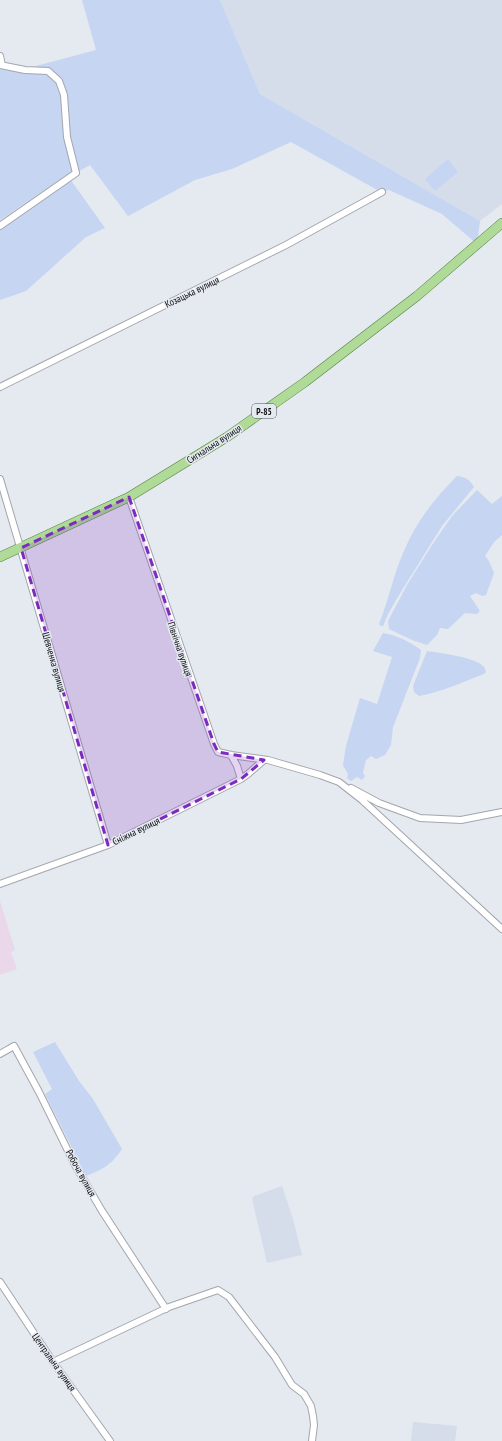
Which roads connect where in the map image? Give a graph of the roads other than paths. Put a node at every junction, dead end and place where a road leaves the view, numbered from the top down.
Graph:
1 (0, 56) edge
2 (1, 65) edge
3 (382, 192) dead end
4 (502, 223) edge
5 (0, 226) edge
6 (0, 387) edge
7 (0, 479) edge
8 (128, 497) junction
9 (21, 548) junction
10 (0, 557) edge
11 (231, 755) junction
12 (266, 760) junction
13 (241, 779) junction
14 (339, 782) junction
15 (502, 812) edge
16 (108, 845) junction
17 (0, 884) edge
18 (502, 929) edge
19 (0, 1054) edge
20 (0, 1282) edge
21 (166, 1309) junction
22 (53, 1362) junction
23 (110, 1441) edge
24 (312, 1441) edge

1 - 2 street
2 - 5 street
3 - 6 street, Козацька вулиця
4 - 8 main road, Сигнальна вулиця / Р-85
7 - 9 street, Шевченка вулиця
8 - 9 main road, Сигнальна вулиця / Р-85
8 - 11 street, Північна вулиця
9 - 10 main road, Сигнальна вулиця / Р-85
9 - 16 street, Шевченка вулиця
11 - 12 street, Північна вулиця
11 - 13 street
12 - 13 street, Сніжна вулиця
12 - 14 street, Північна вулиця
13 - 16 street, Сніжна вулиця
14 - 15 street
14 - 18 street
16 - 17 street, Сніжна вулиця
19 - 21 street, Робоча вулиця
20 - 22 street, Центральна вулиця
21 - 22 street
21 - 24 street
22 - 23 street, Центральна вулиця

